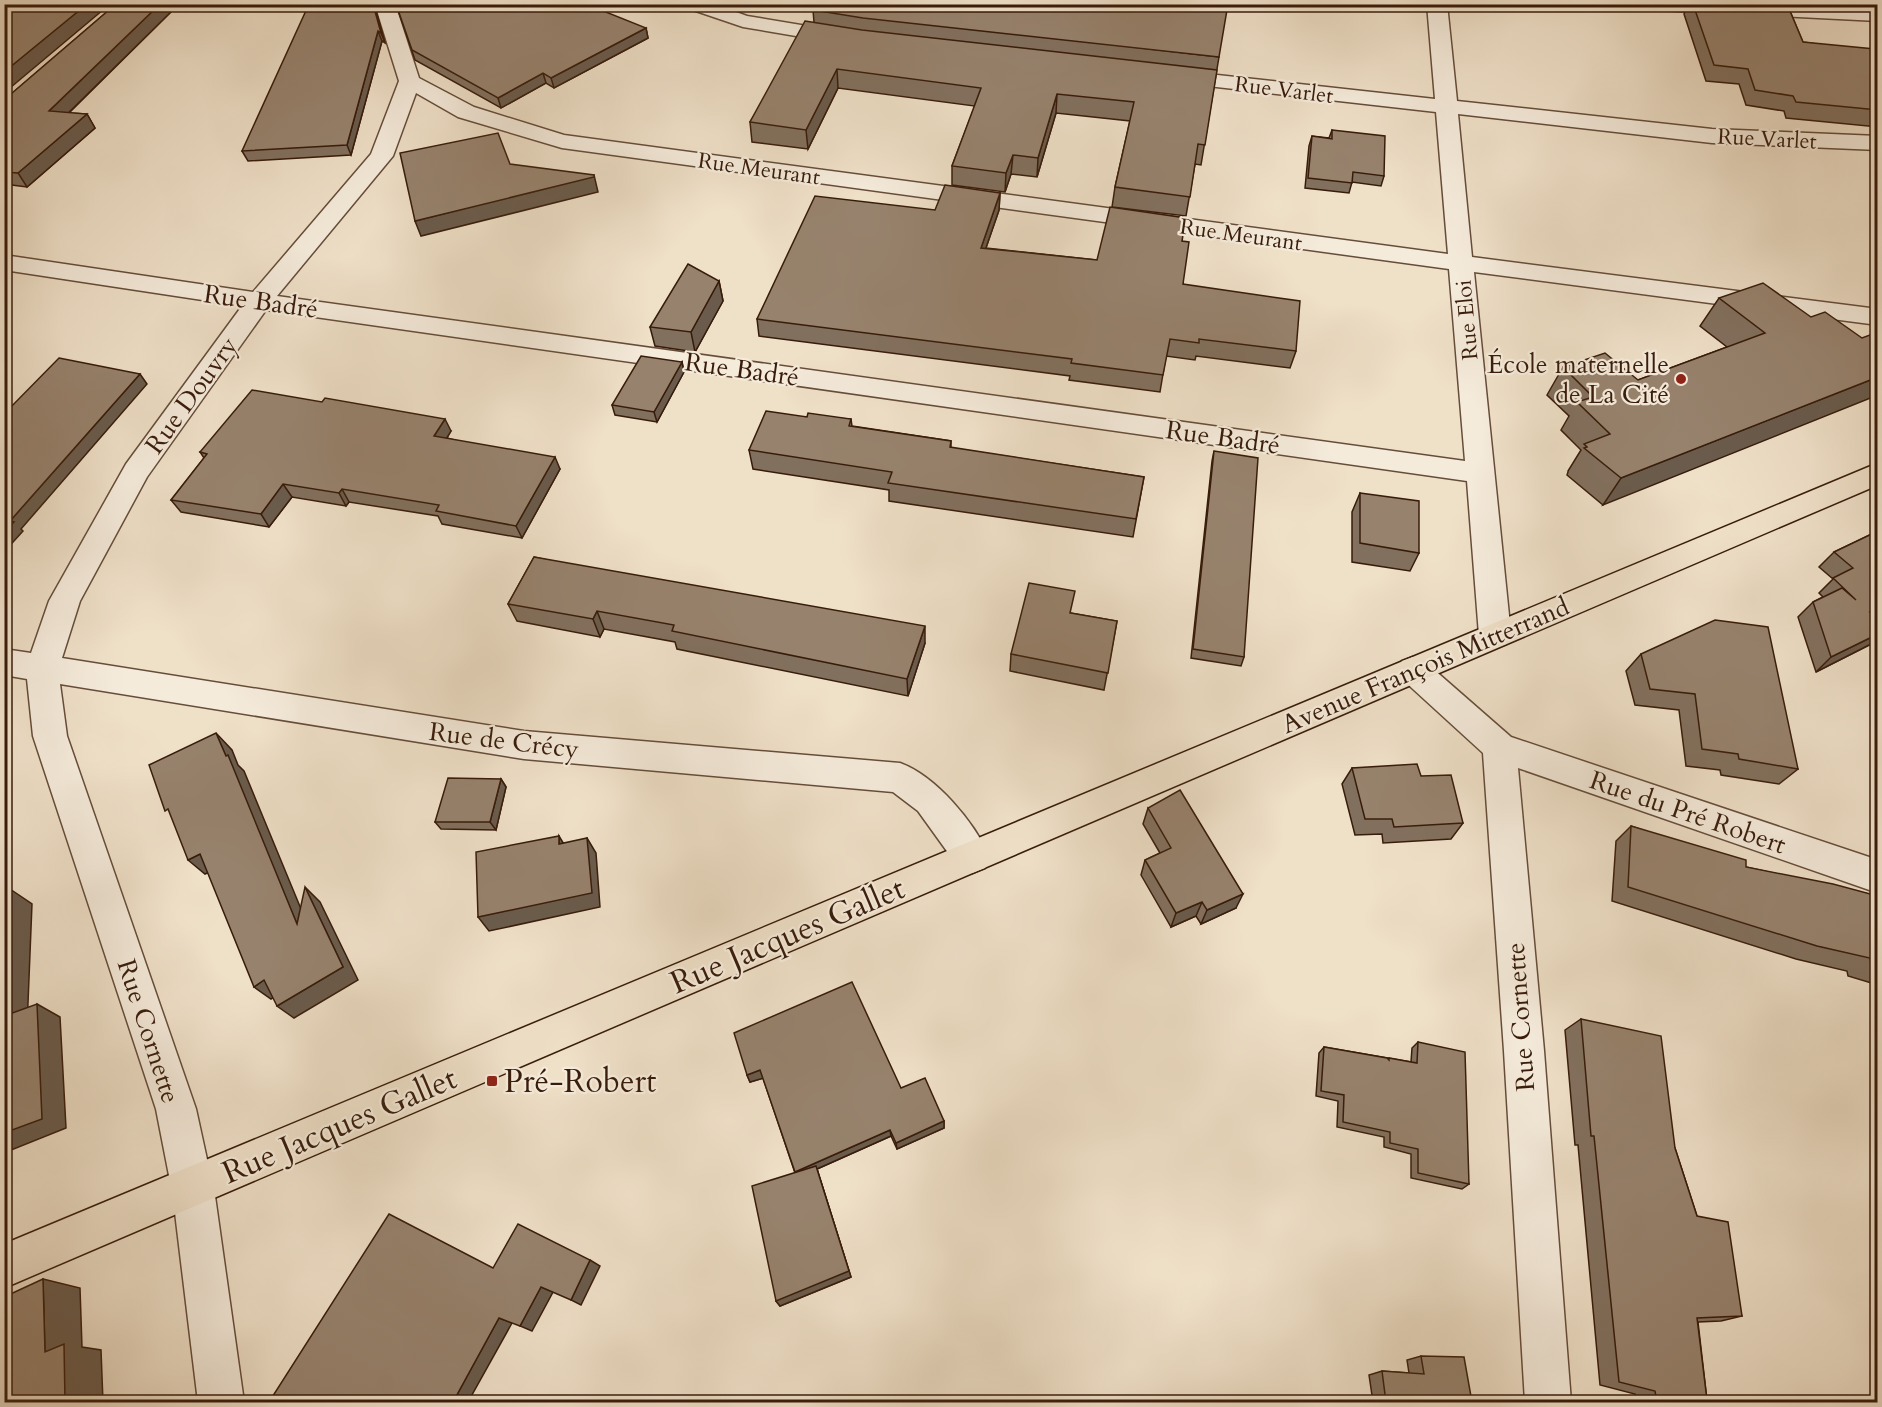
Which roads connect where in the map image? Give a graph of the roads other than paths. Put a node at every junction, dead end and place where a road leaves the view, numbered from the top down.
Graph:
1 (386, 4) edge
2 (694, 4) edge
3 (1437, 4) edge
4 (1658, 4) edge
5 (1878, 15) edge
6 (863, 41) edge
7 (1149, 74) edge
8 (410, 81) junction
9 (1446, 108) junction
10 (523, 130) junction
11 (476, 139) edge
12 (1878, 143) edge
13 (4, 262) edge
14 (1460, 263) junction
15 (259, 301) junction
16 (1878, 317) edge
17 (1480, 473) junction
18 (1878, 473) edge
19 (1494, 635) junction
20 (4, 662) edge
21 (42, 669) junction
22 (1413, 670) junction
23 (1499, 747) junction
24 (972, 857) junction
25 (1878, 877) edge
26 (192, 1187) junction
27 (4, 1266) edge
28 (221, 1402) edge
29 (1548, 1402) edge

1 - 8 street
2 - 6 street
3 - 9 street, Rue Eloi
4 - 5 street
7 - 9 street, Rue Varlet
8 - 10 street, Rue Meurant
8 - 15 street, Rue Douvry
9 - 12 street, Rue Varlet
9 - 14 street, Rue Eloi
10 - 11 street
10 - 14 street, Rue Meurant
13 - 15 street, Rue Badré
14 - 16 street, Rue Meurant
14 - 17 street, Rue Eloi
15 - 17 street, Rue Badré
15 - 21 street, Rue Douvry
17 - 19 street, Rue Eloi
18 - 19 main road, Avenue François Mitterrand
19 - 22 main road, Avenue François Mitterrand
20 - 21 street, Rue de Crécy
21 - 24 street, Rue de Crécy
21 - 26 street, Rue Cornette
22 - 23 street
22 - 24 main road, Avenue François Mitterrand
23 - 25 street, Rue du Pré Robert
23 - 29 street, Rue Cornette
24 - 26 main road, Rue Jacques Gallet
26 - 27 main road, Rue Jacques Gallet
26 - 28 street, Rue Cornette

